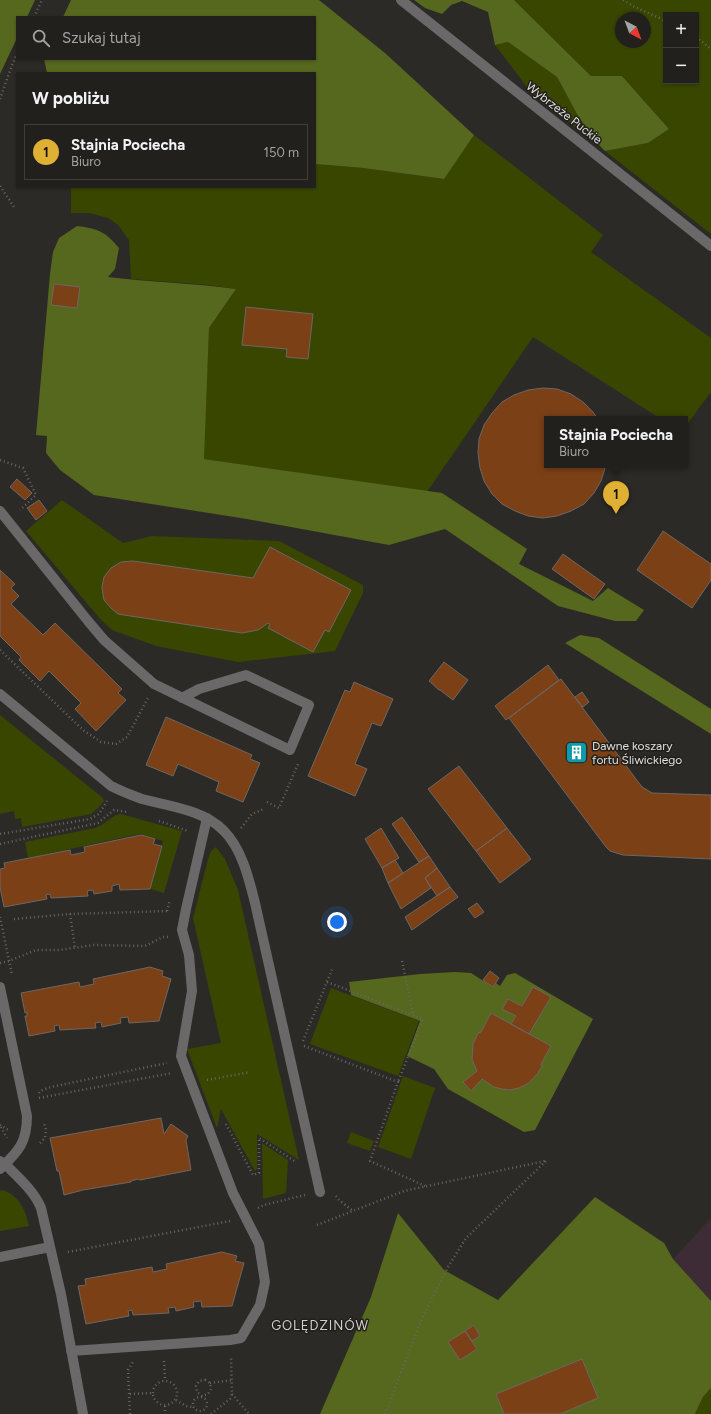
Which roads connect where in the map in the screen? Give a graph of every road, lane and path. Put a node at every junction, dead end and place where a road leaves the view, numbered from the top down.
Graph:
1 (42, 0) edge
2 (401, 0) edge
3 (623, 0) edge
4 (34, 16) edge
5 (663, 20) edge
6 (699, 39) edge
7 (711, 49) edge
8 (16, 56) edge
9 (0, 99) edge
10 (0, 186) edge
11 (14, 207) dead end
12 (711, 246) edge
13 (0, 460) edge
14 (0, 511) edge
15 (17, 514) dead end
16 (0, 650) edge
17 (0, 694) edge
18 (149, 696) dead end
19 (182, 698) junction
20 (124, 793) junction
21 (264, 809) dead end
22 (134, 814) dead end
23 (207, 818) junction
24 (155, 820) dead end
25 (242, 827) dead end
26 (0, 834) edge
27 (192, 834) dead end
28 (0, 844) edge
29 (170, 900) dead end
30 (186, 909) junction
31 (166, 911) junction
32 (70, 914) junction
33 (14, 919) dead end
34 (154, 942) dead end
35 (75, 948) junction
36 (402, 961) dead end
37 (0, 963) edge
38 (333, 967) dead end
39 (327, 982) junction
40 (0, 987) edge
41 (413, 1015) junction
42 (299, 1038) dead end
43 (301, 1046) junction
44 (303, 1053) dead end
45 (171, 1062) dead end
46 (186, 1071) junction
47 (250, 1072) dead end
48 (398, 1082) junction
49 (191, 1083) junction
50 (36, 1099) junction
51 (39, 1105) dead end
52 (43, 1118) dead end
53 (0, 1125) edge
54 (223, 1127) dead end
55 (25, 1138) junction
56 (303, 1162) dead end
57 (2, 1165) edge
58 (425, 1186) junction
59 (320, 1192) junction
60 (353, 1211) junction
61 (246, 1215) junction
62 (318, 1225) dead end
63 (50, 1247) junction
64 (68, 1252) dead end
65 (0, 1257) edge
66 (71, 1351) junction
67 (231, 1354) dead end
68 (164, 1357) dead end
69 (137, 1359) dead end
70 (165, 1380) junction
71 (233, 1380) junction
72 (210, 1383) junction
73 (152, 1392) junction
74 (130, 1394) junction
75 (232, 1394) junction
76 (202, 1396) junction
77 (176, 1400) junction
78 (165, 1406) junction
79 (192, 1407) junction
80 (83, 1414) edge
81 (130, 1414) edge
82 (166, 1414) edge
83 (211, 1414) edge
84 (249, 1414) edge
85 (385, 1414) edge

1 - 4 path
2 - 12 street, Wybrzeże Puckie
3 - 5 path
6 - 7 path
8 - 9 path
10 - 11 path
13 - 15 path
14 - 19 street
16 - 18 path
17 - 20 street
19 - 19 street
20 - 23 street
20 - 26 path
21 - 25 path
22 - 28 path
23 - 30 street
23 - 59 street
24 - 27 path
29 - 31 path
30 - 31 path
30 - 46 street
31 - 32 path
32 - 33 path
32 - 35 path
34 - 35 path
35 - 37 path
36 - 41 path
38 - 39 path
39 - 41 path
39 - 43 path
40 - 55 street
41 - 48 path
42 - 43 path
43 - 44 path
43 - 48 path
45 - 50 path
46 - 49 street
46 - 50 path
47 - 49 path
48 - 58 path
49 - 61 street
50 - 51 path
52 - 55 path
53 - 55 path
54 - 56 path
55 - 57 street
57 - 63 street
58 - 60 path
58 - 85 path
59 - 60 path
59 - 61 path
60 - 62 path
61 - 64 path
61 - 66 street
63 - 65 street
63 - 66 street
66 - 80 street
67 - 71 path
68 - 70 path
69 - 74 path
70 - 73 path
70 - 77 path
71 - 72 path
71 - 75 path
72 - 76 path
72 - 76 path
73 - 74 path
73 - 78 path
74 - 81 path
75 - 83 path
75 - 84 path
76 - 79 path
76 - 79 path
77 - 78 path
77 - 79 path
78 - 82 path

